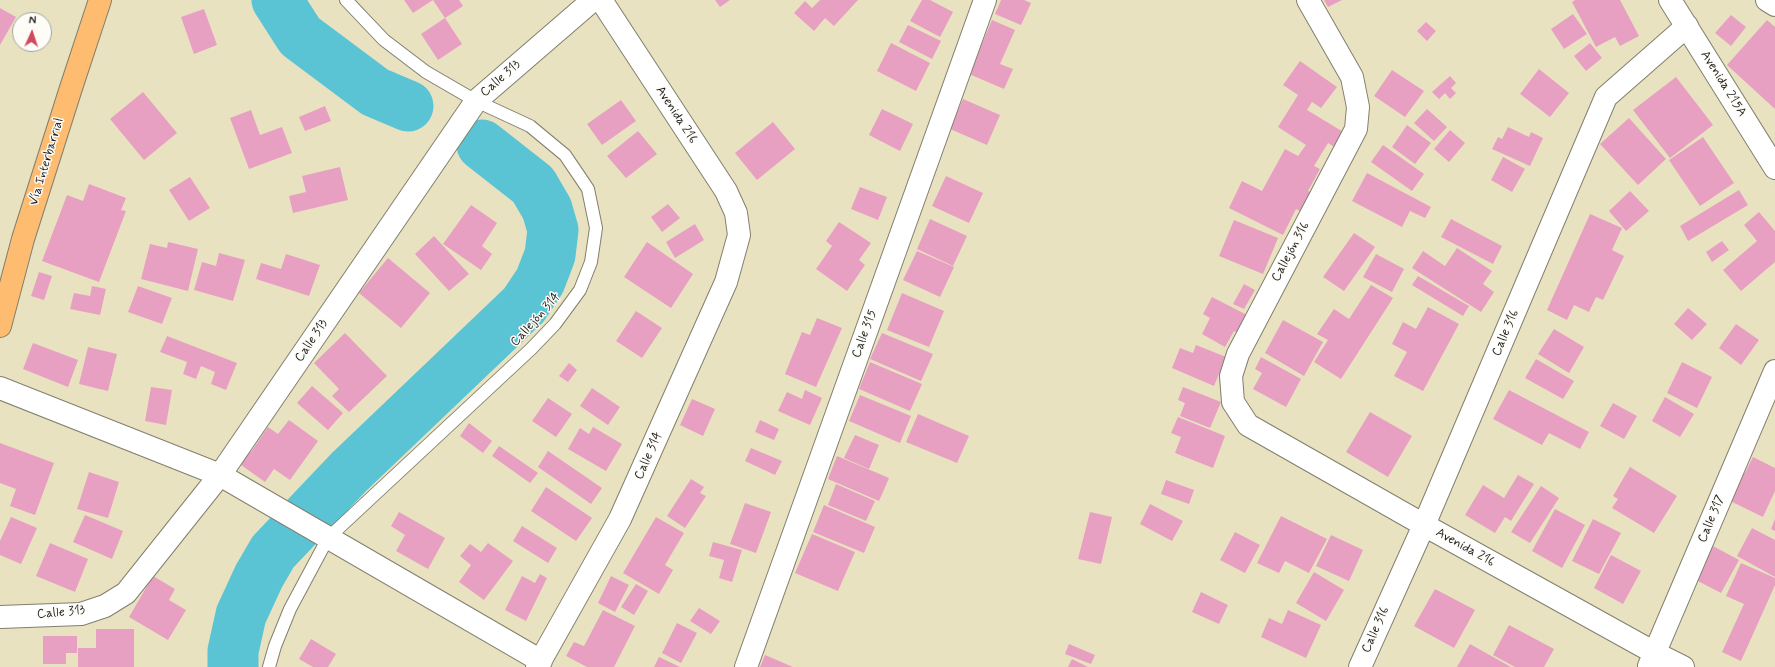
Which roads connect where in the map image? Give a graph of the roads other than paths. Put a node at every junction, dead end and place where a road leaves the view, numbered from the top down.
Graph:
1 (100, 0) edge
2 (346, 0) edge
3 (593, 0) edge
4 (601, 0) edge
5 (984, 0) edge
6 (1308, 0) edge
7 (1670, 0) edge
8 (1767, 0) edge
9 (1775, 5) edge
10 (1687, 26) junction
11 (476, 101) junction
12 (1775, 168) edge
13 (739, 235) joint
14 (0, 326) edge
15 (1775, 372) edge
16 (0, 388) edge
17 (1248, 425) joint
18 (220, 475) junction
19 (1424, 525) junction
20 (322, 534) junction
21 (0, 617) edge
22 (1652, 660) edge
23 (539, 664) edge
24 (269, 667) edge
25 (746, 667) edge
26 (1360, 667) edge
27 (1683, 667) edge

1 - 14 main road, Vía Interbarrial
2 - 11 lane, Callejón 314
3 - 11 street, Calle 313
4 - 13 street, Avenida 216
5 - 25 street, Calle 315
6 - 17 street, Callejón 316
7 - 10 street, Avenida 215A
8 - 9 street
10 - 12 street, Avenida 215A
10 - 19 street, Calle 316
11 - 18 street, Calle 313
11 - 20 lane, Callejón 314
13 - 23 street, Calle 314
15 - 22 street, Calle 317
16 - 18 street
17 - 19 street, Avenida 216
18 - 20 street
18 - 21 street, Calle 313
19 - 22 street, Avenida 216
19 - 26 street, Calle 316
20 - 23 street
20 - 24 lane, Callejón 314
22 - 27 street, Avenida 216

